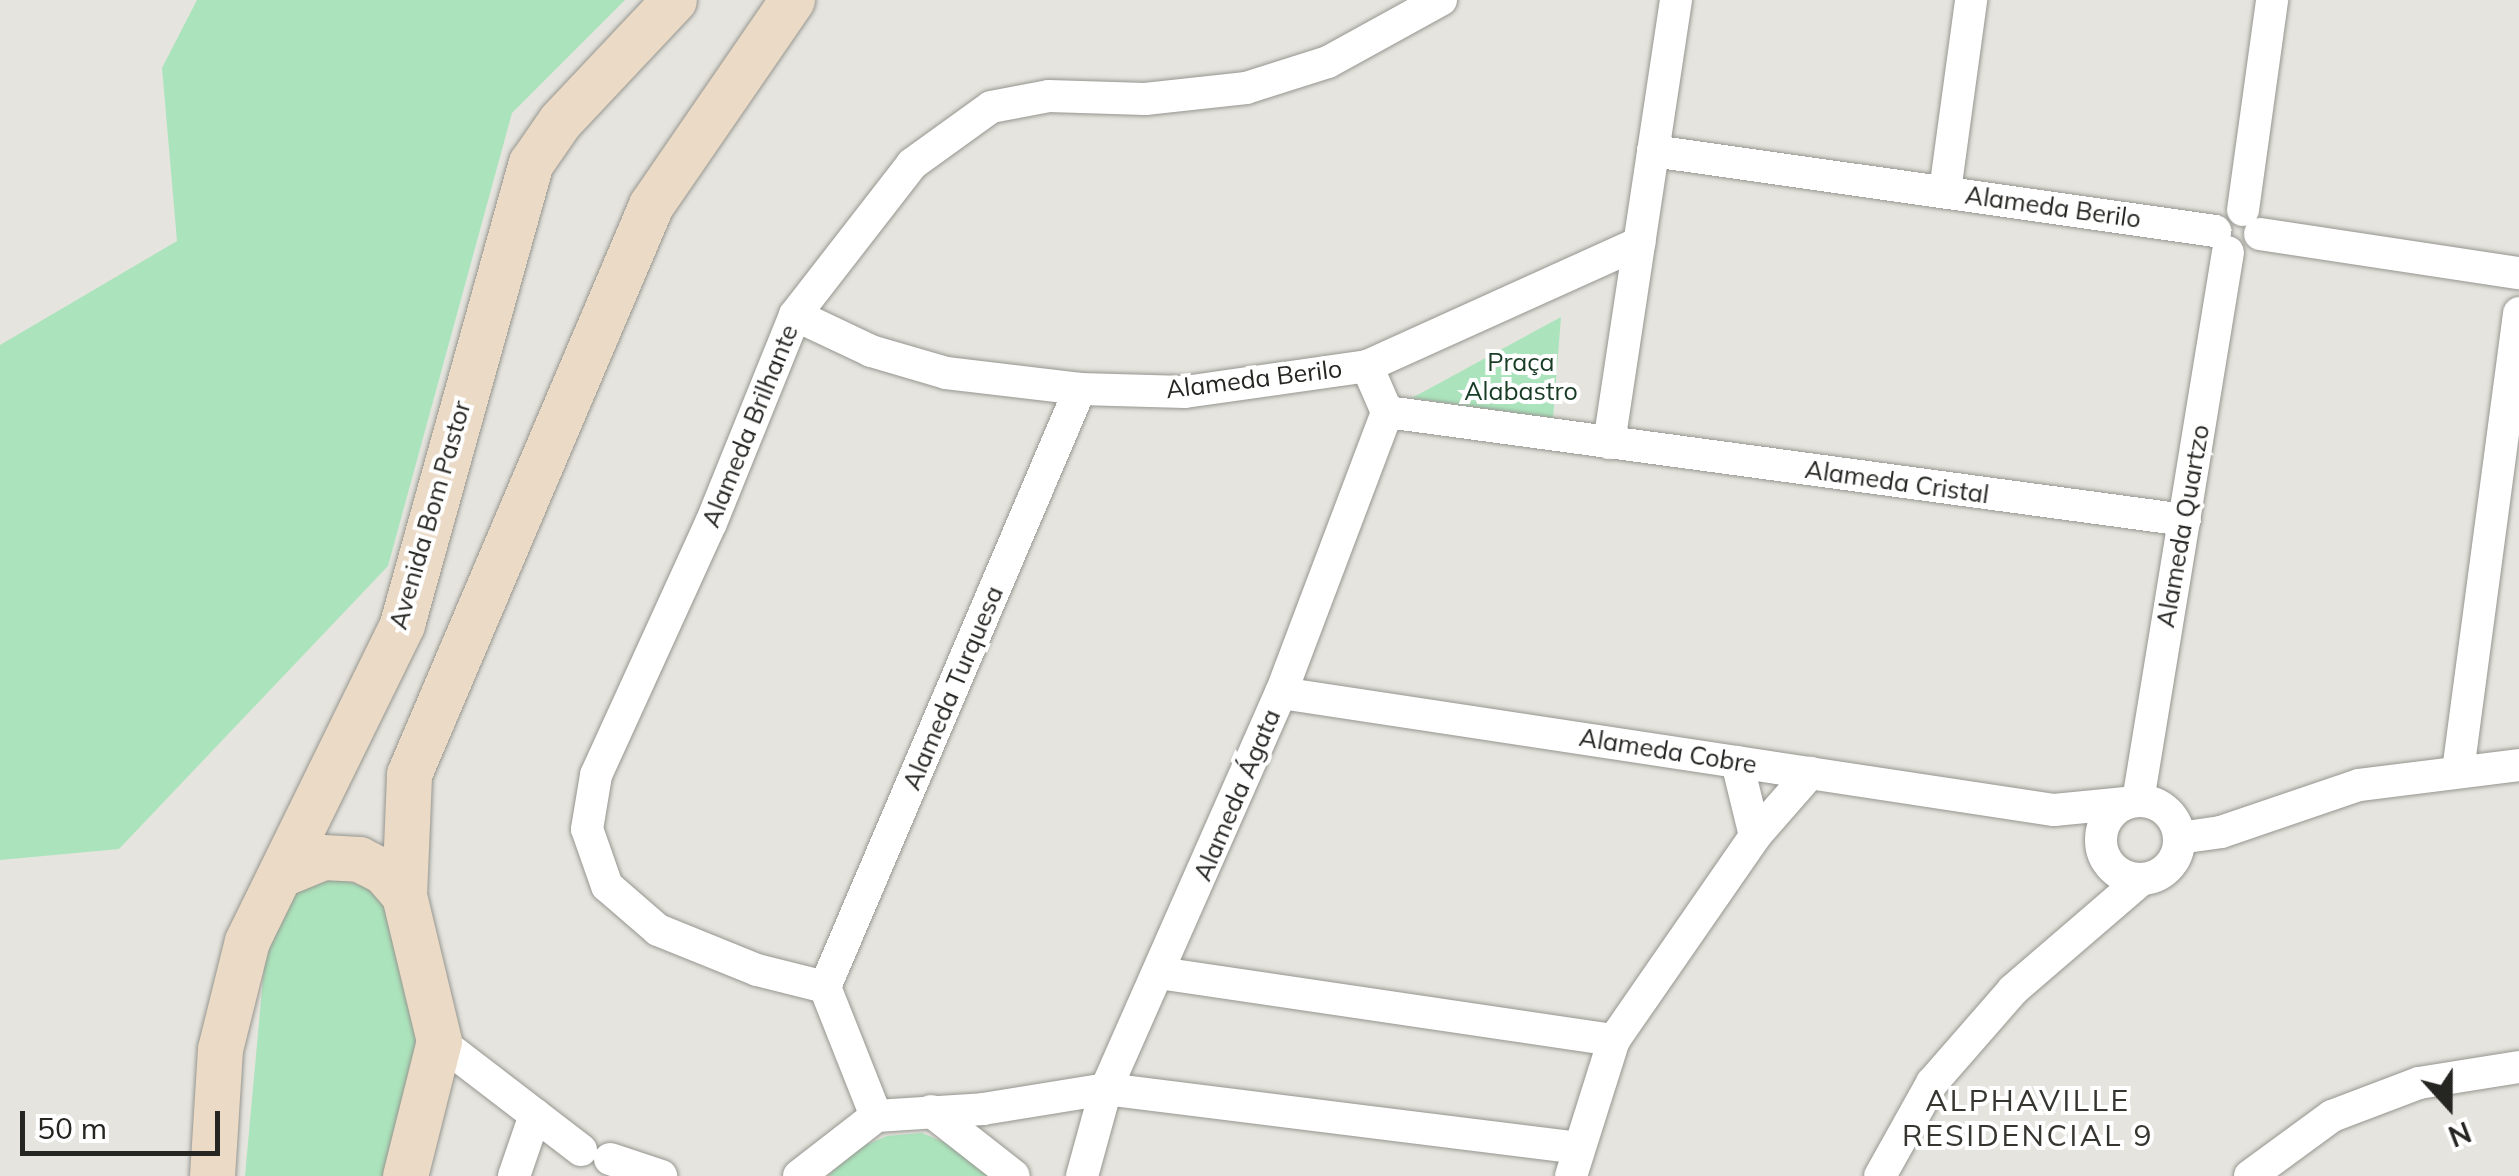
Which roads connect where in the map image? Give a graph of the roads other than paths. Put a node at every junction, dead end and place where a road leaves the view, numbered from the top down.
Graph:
1 (674, 0) edge
2 (792, 0) edge
3 (1440, 0) edge
4 (1676, 0) edge
5 (1971, 0) edge
6 (2272, 0) edge
7 (1653, 150) junction
8 (1945, 192) junction
9 (2252, 222) junction
10 (1639, 242) junction
11 (2222, 242) junction
12 (2519, 273) edge
13 (2519, 312) edge
14 (794, 315) junction
15 (1367, 366) junction
16 (1080, 389) junction
17 (1388, 412) junction
18 (1609, 443) junction
19 (2185, 520) junction
20 (1281, 693) junction
21 (1736, 762) junction
22 (2519, 765) edge
23 (2458, 772) junction
24 (1810, 773) junction
25 (2132, 802) junction
26 (2054, 810) junction
27 (1755, 836) junction
28 (2176, 850) junction
29 (2105, 853) junction
30 (282, 874) junction
31 (2142, 879) junction
32 (404, 896) junction
33 (2073, 936) junction
34 (1160, 973) junction
35 (825, 987) junction
36 (1614, 1040) junction
37 (439, 1041) junction
38 (2519, 1067) edge
39 (1106, 1090) junction
40 (931, 1111) junction
41 (535, 1114) junction
42 (876, 1116) junction
43 (1574, 1162) edge
44 (212, 1176) edge
45 (405, 1176) edge
46 (514, 1176) edge
47 (660, 1176) edge
48 (800, 1176) edge
49 (1014, 1176) edge
50 (1082, 1176) edge
51 (1880, 1176) edge
52 (2250, 1176) edge

1 - 30 street, Avenida Bom Pastor
2 - 32 street
3 - 14 street, Alameda Brilhante
4 - 7 street
5 - 8 street
6 - 9 street
7 - 8 street, Alameda Berilo
7 - 10 street
8 - 11 street, Alameda Berilo
9 - 11 street
9 - 12 street
10 - 15 street, Alameda Berilo
10 - 18 street
11 - 19 street, Alameda Quartzo
13 - 23 street
14 - 16 street, Alameda Berilo
14 - 35 street, Alameda Brilhante
15 - 16 street, Alameda Berilo
15 - 17 street
16 - 35 street, Alameda Turquesa
17 - 18 street
17 - 20 street, Alameda Ágata
18 - 19 street, Alameda Cristal
19 - 25 street, Alameda Quartzo
20 - 21 street, Alameda Cobre
20 - 34 street, Alameda Ágata
21 - 24 street, Alameda Cobre
21 - 27 street
22 - 23 street
23 - 28 street
24 - 26 street, Alameda Cobre
24 - 27 street
25 - 26 street, Alameda Cobre
25 - 28 street
25 - 29 street
26 - 29 street, Alameda Cobre
27 - 36 street
28 - 31 street
29 - 31 street
29 - 33 street
30 - 32 street
30 - 44 street, Avenida Bom Pastor
31 - 33 street
32 - 37 street
33 - 51 street
34 - 36 street
34 - 39 street, Alameda Ágata
35 - 42 street
36 - 43 street
37 - 41 street
37 - 45 street
38 - 52 street
39 - 40 street
39 - 43 street
39 - 50 street, Alameda Ágata
40 - 42 street
40 - 49 street
41 - 46 street
41 - 47 street
42 - 48 street

